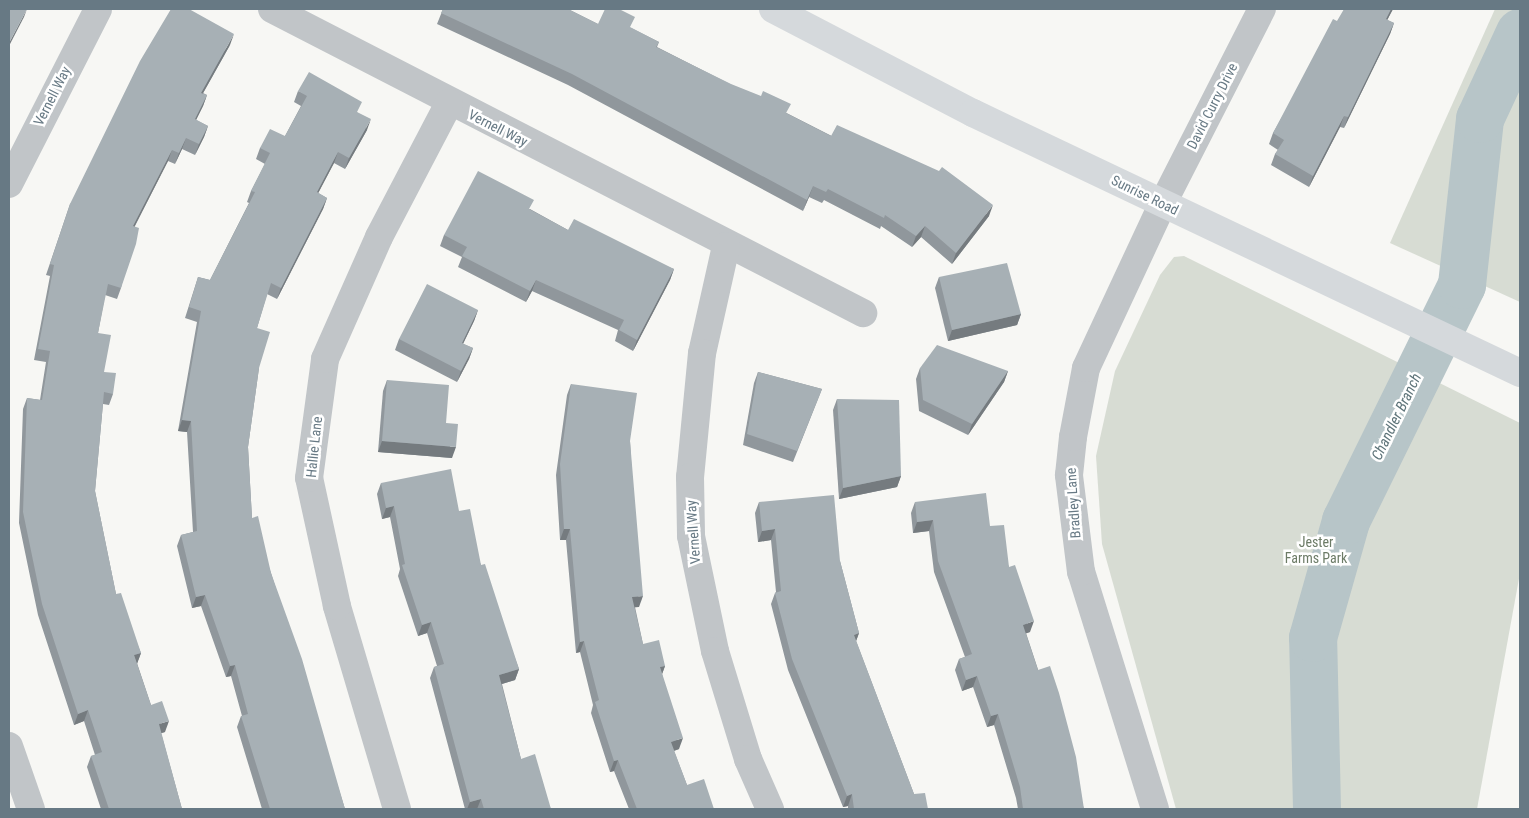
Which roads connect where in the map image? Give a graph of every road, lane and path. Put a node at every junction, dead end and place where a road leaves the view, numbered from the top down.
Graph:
1 (98, 9) edge
2 (272, 9) edge
3 (773, 9) edge
4 (1262, 9) edge
5 (449, 103) junction
6 (9, 184) edge
7 (1163, 203) junction
8 (726, 246) junction
9 (863, 313) dead end
10 (1520, 373) edge
11 (9, 746) edge
12 (31, 809) edge
13 (397, 809) edge
14 (770, 809) edge
15 (1155, 809) edge

1 - 6 street, Vernell Way
2 - 5 street, Vernell Way
3 - 7 main road, Sunrise Road
4 - 7 street, David Curry Drive
5 - 8 street, Vernell Way
5 - 13 street, Hallie Lane
7 - 10 main road, Sunrise Road
7 - 15 street, Bradley Lane
8 - 9 street, Vernell Way
8 - 14 street, Vernell Way
11 - 12 street

